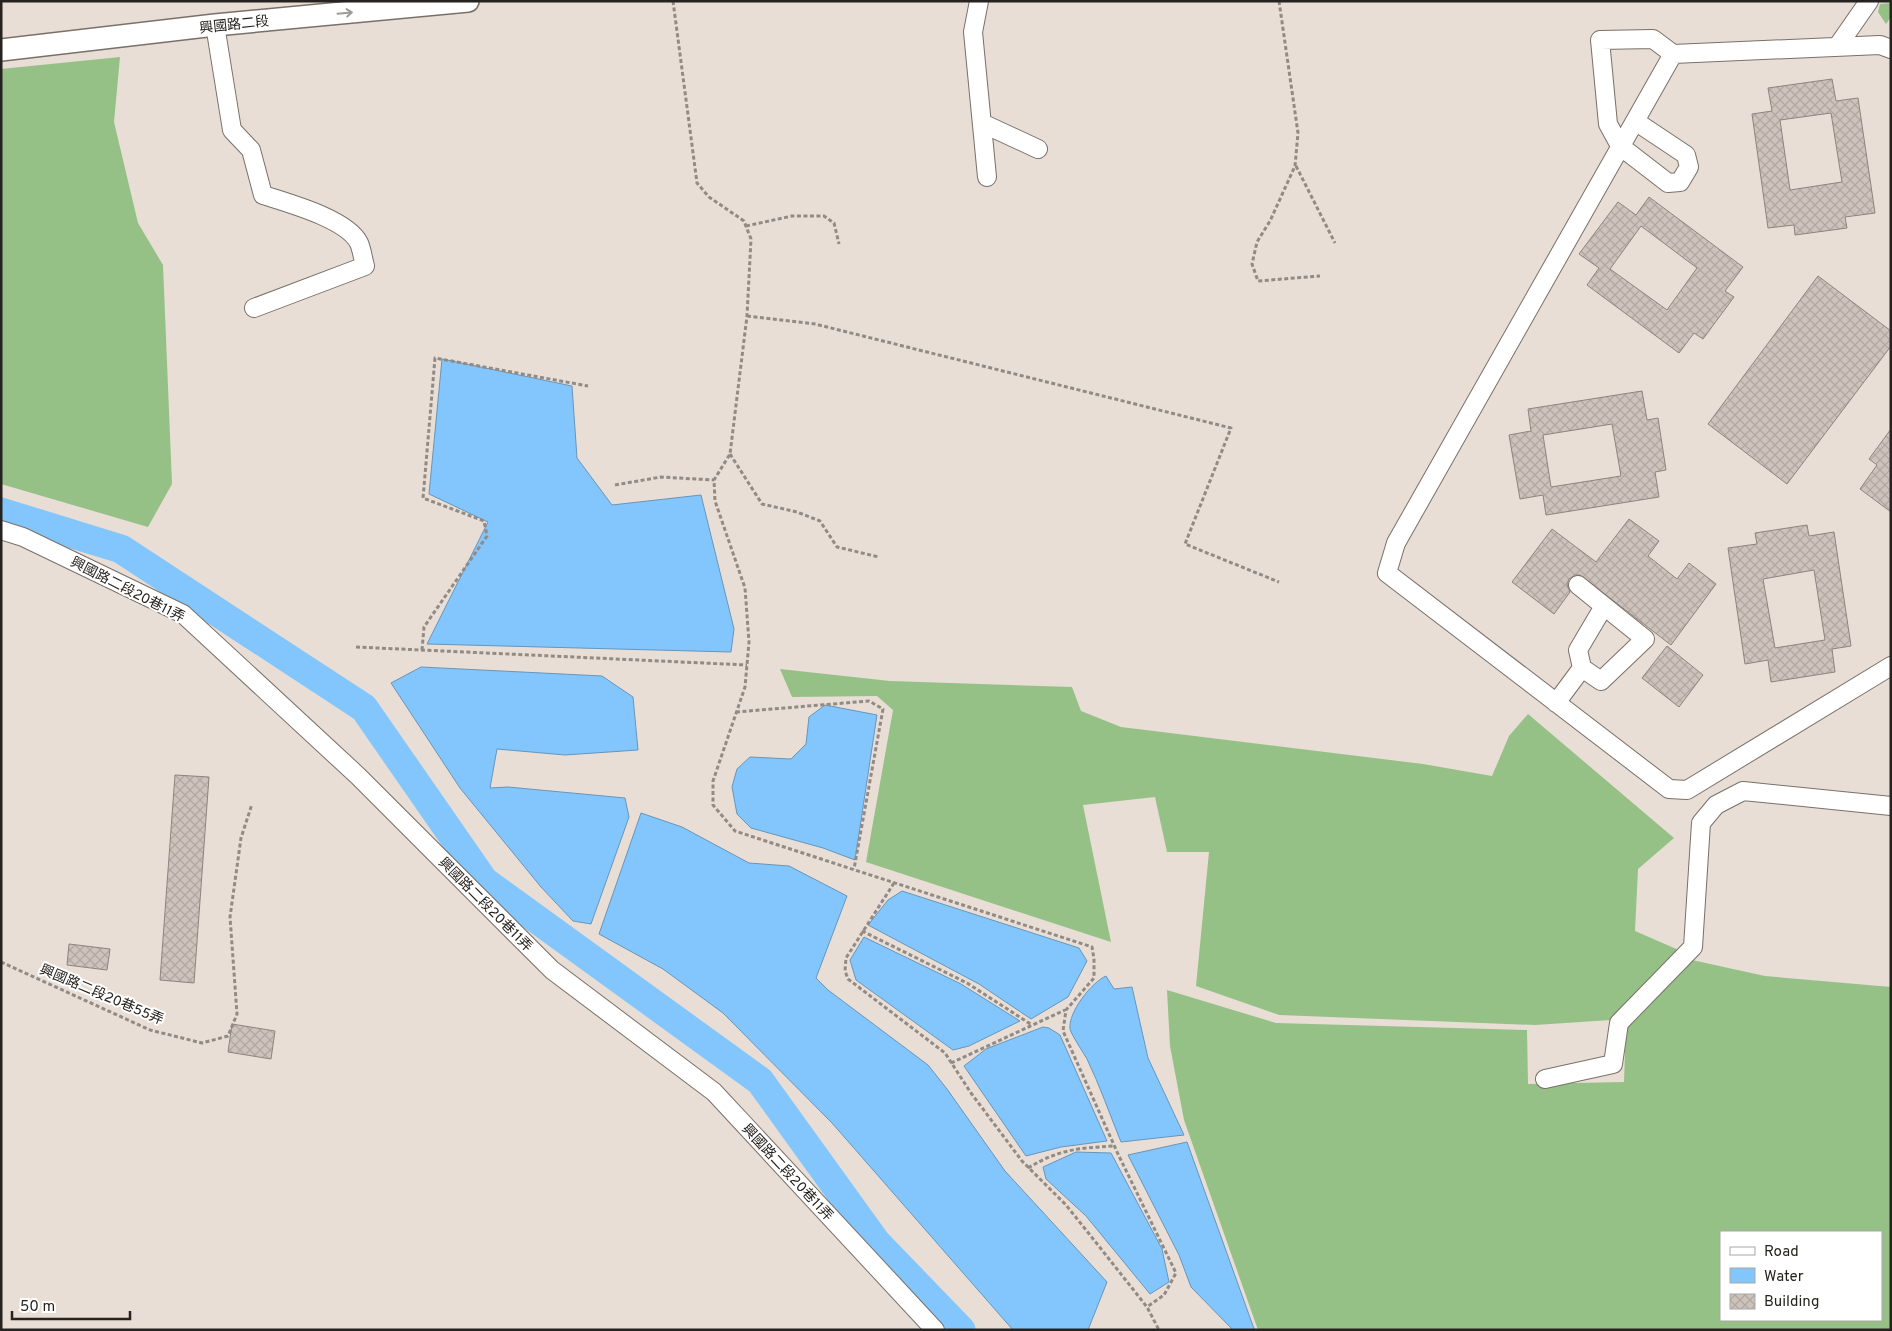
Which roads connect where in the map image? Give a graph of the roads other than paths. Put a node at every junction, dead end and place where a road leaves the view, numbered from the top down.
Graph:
1 (317, 1) edge
2 (468, 1) edge
3 (979, 1) edge
4 (1869, 1) edge
5 (215, 25) junction
6 (1, 36) edge
7 (1837, 47) junction
8 (1891, 49) edge
9 (1, 50) edge
10 (1673, 54) junction
11 (1635, 121) junction
12 (982, 123) junction
13 (1620, 146) junction
14 (1038, 149) dead end
15 (987, 177) dead end
16 (254, 308) dead end
17 (1, 530) edge
18 (1578, 585) dead end
19 (1604, 606) junction
20 (1891, 666) edge
21 (1582, 668) junction
22 (1556, 703) junction
23 (1891, 806) edge
24 (1545, 1079) dead end
25 (935, 1330) edge

1 - 6 main road, 興國路二段
5 -> 2 main road, 興國路二段
3 - 12 lane
4 - 7 lane
5 - 9 main road, 興國路二段
5 - 16 lane
7 - 8 lane
7 - 10 lane
10 - 11 lane
10 - 13 lane
11 - 13 lane
11 - 13 lane
12 - 14 lane
12 - 15 lane
13 - 22 lane
17 - 25 lane, 興國路二段20巷11弄
18 - 19 lane
19 - 21 lane
19 - 21 lane
20 - 22 lane
21 - 22 lane
23 - 24 lane

